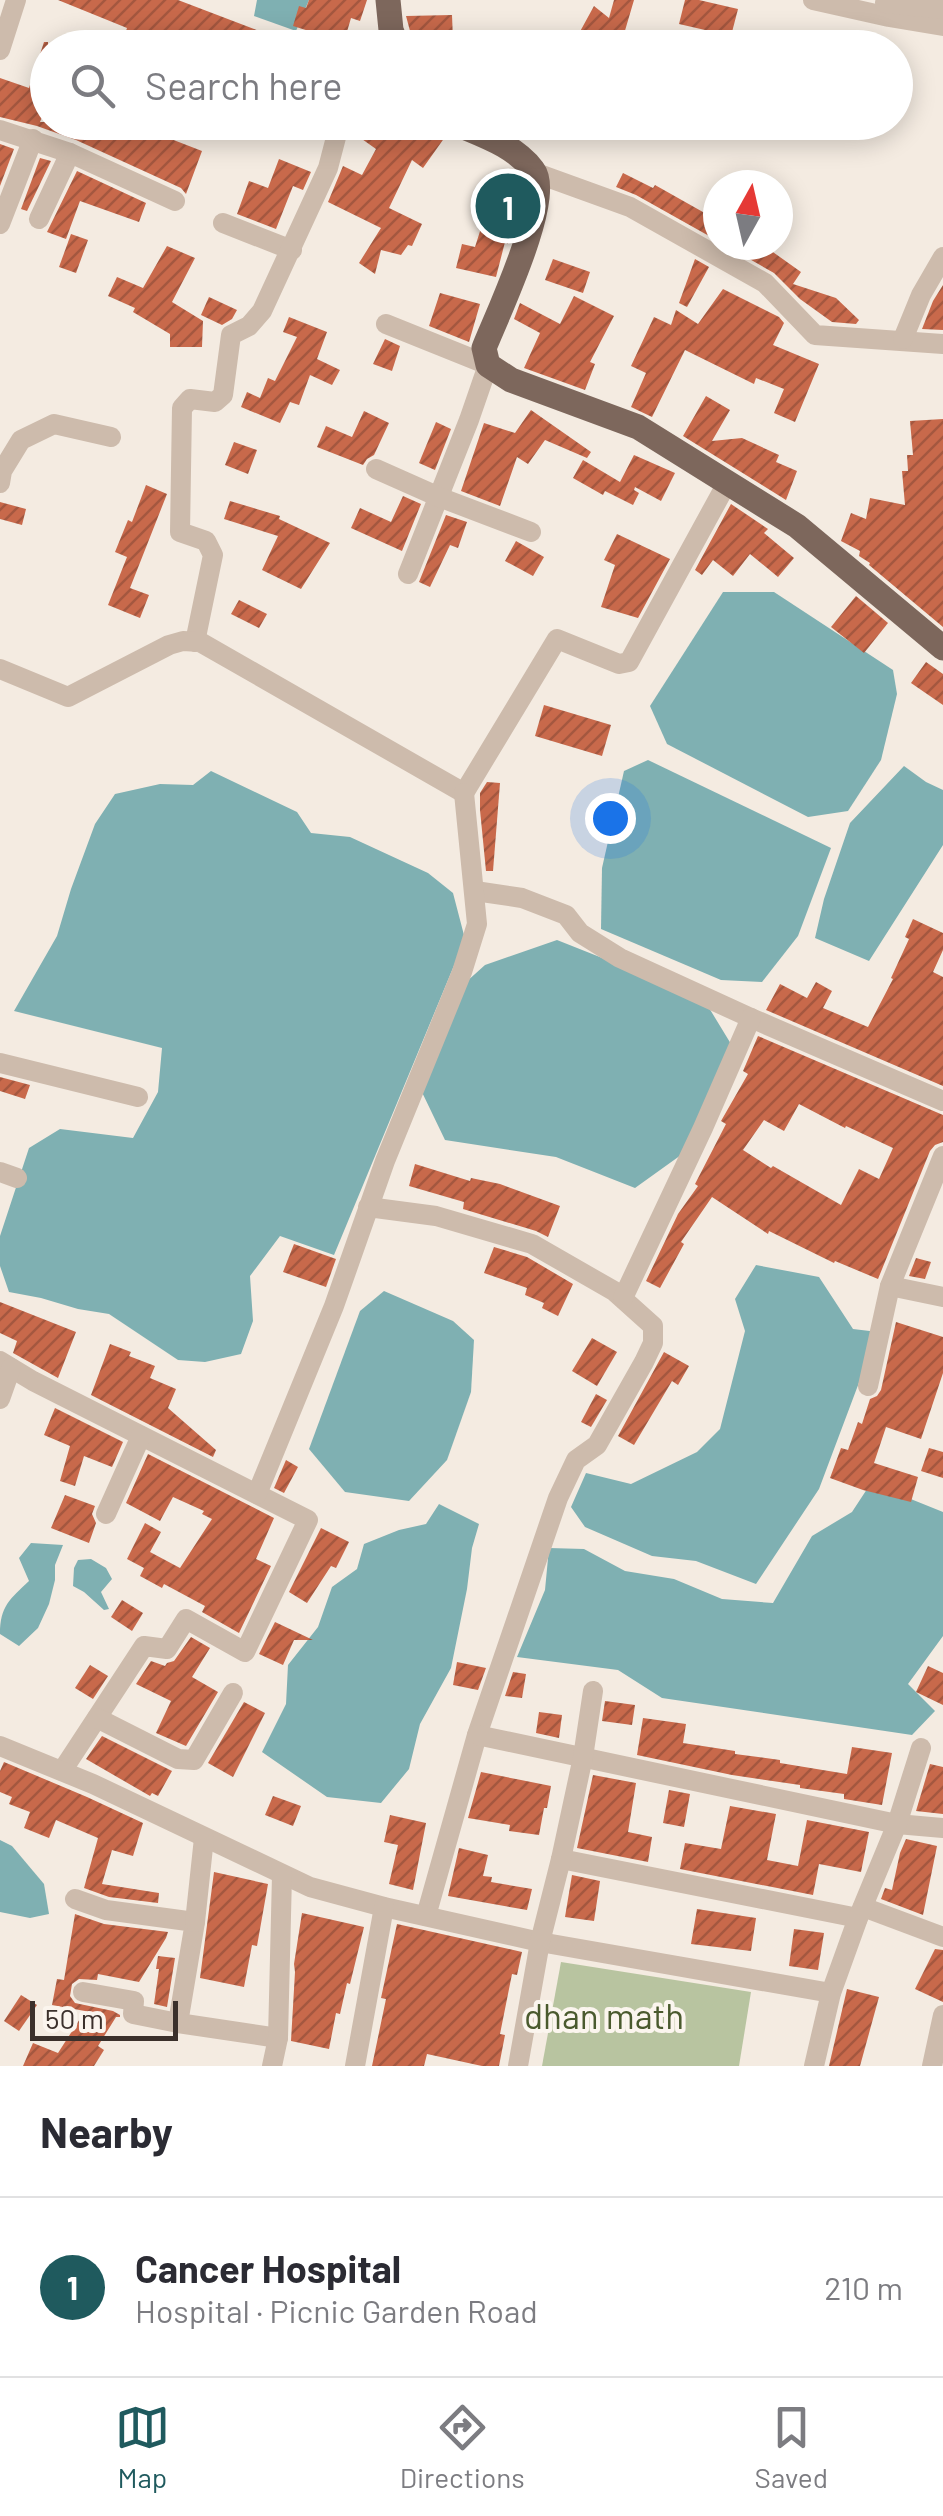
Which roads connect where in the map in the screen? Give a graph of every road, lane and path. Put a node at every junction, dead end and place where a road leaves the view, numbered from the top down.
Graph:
1 (16, 0) edge
2 (388, 0) edge
3 (814, 0) edge
4 (872, 0) edge
5 (943, 9) edge
6 (943, 26) edge
7 (391, 30) edge
8 (0, 50) edge
9 (0, 130) edge
10 (30, 138) edge
11 (33, 140) edge
12 (36, 140) edge
13 (335, 140) edge
14 (494, 140) edge
15 (70, 153) junction
16 (536, 172) junction
17 (175, 201) dead end
18 (40, 219) dead end
19 (223, 223) dead end
20 (0, 224) edge
21 (292, 250) junction
22 (943, 256) edge
23 (386, 324) dead end
24 (904, 339) junction
25 (943, 344) edge
26 (488, 365) junction
27 (111, 438) dead end
28 (376, 469) dead end
29 (0, 483) edge
30 (727, 483) junction
31 (439, 497) junction
32 (531, 532) dead end
33 (408, 574) dead end
34 (195, 642) junction
35 (943, 648) edge
36 (0, 668) edge
37 (464, 793) junction
38 (475, 892) junction
39 (751, 1018) junction
40 (0, 1063) edge
41 (138, 1097) dead end
42 (943, 1101) edge
43 (943, 1156) edge
44 (368, 1207) junction
45 (890, 1286) junction
46 (943, 1296) edge
47 (623, 1298) junction
48 (6, 1364) edge
49 (868, 1386) dead end
50 (0, 1399) edge
51 (141, 1436) junction
52 (257, 1494) junction
53 (106, 1514) dead end
54 (593, 1692) dead end
55 (233, 1693) dead end
56 (97, 1718) junction
57 (477, 1735) junction
58 (0, 1746) edge
59 (920, 1748) dead end
60 (583, 1757) junction
61 (62, 1771) junction
62 (897, 1824) junction
63 (943, 1828) edge
64 (204, 1838) junction
65 (561, 1859) junction
66 (282, 1875) junction
67 (75, 1899) dead end
68 (384, 1907) junction
69 (861, 1912) junction
70 (426, 1916) junction
71 (196, 1922) junction
72 (943, 1937) edge
73 (540, 1942) junction
74 (83, 1992) dead end
75 (832, 1993) junction
76 (943, 2015) edge
77 (178, 2024) junction
78 (278, 2038) junction
79 (272, 2066) edge
80 (355, 2066) edge
81 (518, 2066) edge
82 (814, 2066) edge
83 (932, 2066) edge

1 - 8 street
2 - 7 main road
3 - 6 street
4 - 5 street
9 - 10 street
11 - 20 street
12 - 15 street
13 - 21 street
14 - 16 main road
15 - 17 street
15 - 18 street
16 - 24 street
16 - 26 main road
19 - 21 street
21 - 34 street
22 - 24 street
23 - 26 street
24 - 25 street
26 - 30 main road
26 - 31 street
27 - 29 street
28 - 31 street
30 - 35 main road
30 - 37 street
31 - 32 street
31 - 33 street
34 - 36 street
34 - 37 street
37 - 38 street
38 - 39 street
38 - 44 street
39 - 42 street
39 - 47 street
40 - 41 street
43 - 45 street
44 - 47 street
44 - 52 street
45 - 46 street
45 - 49 street
47 - 57 street
48 - 50 street
48 - 51 street
51 - 52 street
51 - 53 street
52 - 56 street
54 - 60 street
55 - 56 street
56 - 61 street
57 - 60 street
57 - 70 street
58 - 61 street
59 - 62 street
60 - 62 street
60 - 65 street
61 - 64 street
62 - 63 street
62 - 69 street
64 - 66 street
64 - 71 street
65 - 69 street
65 - 73 street
66 - 68 street
66 - 78 street
67 - 71 street
68 - 70 street
68 - 80 street
69 - 72 street
69 - 75 street
70 - 73 street
71 - 77 street
73 - 75 street
73 - 81 street
74 - 77 street
75 - 82 street
76 - 83 street
77 - 78 street
78 - 79 street

